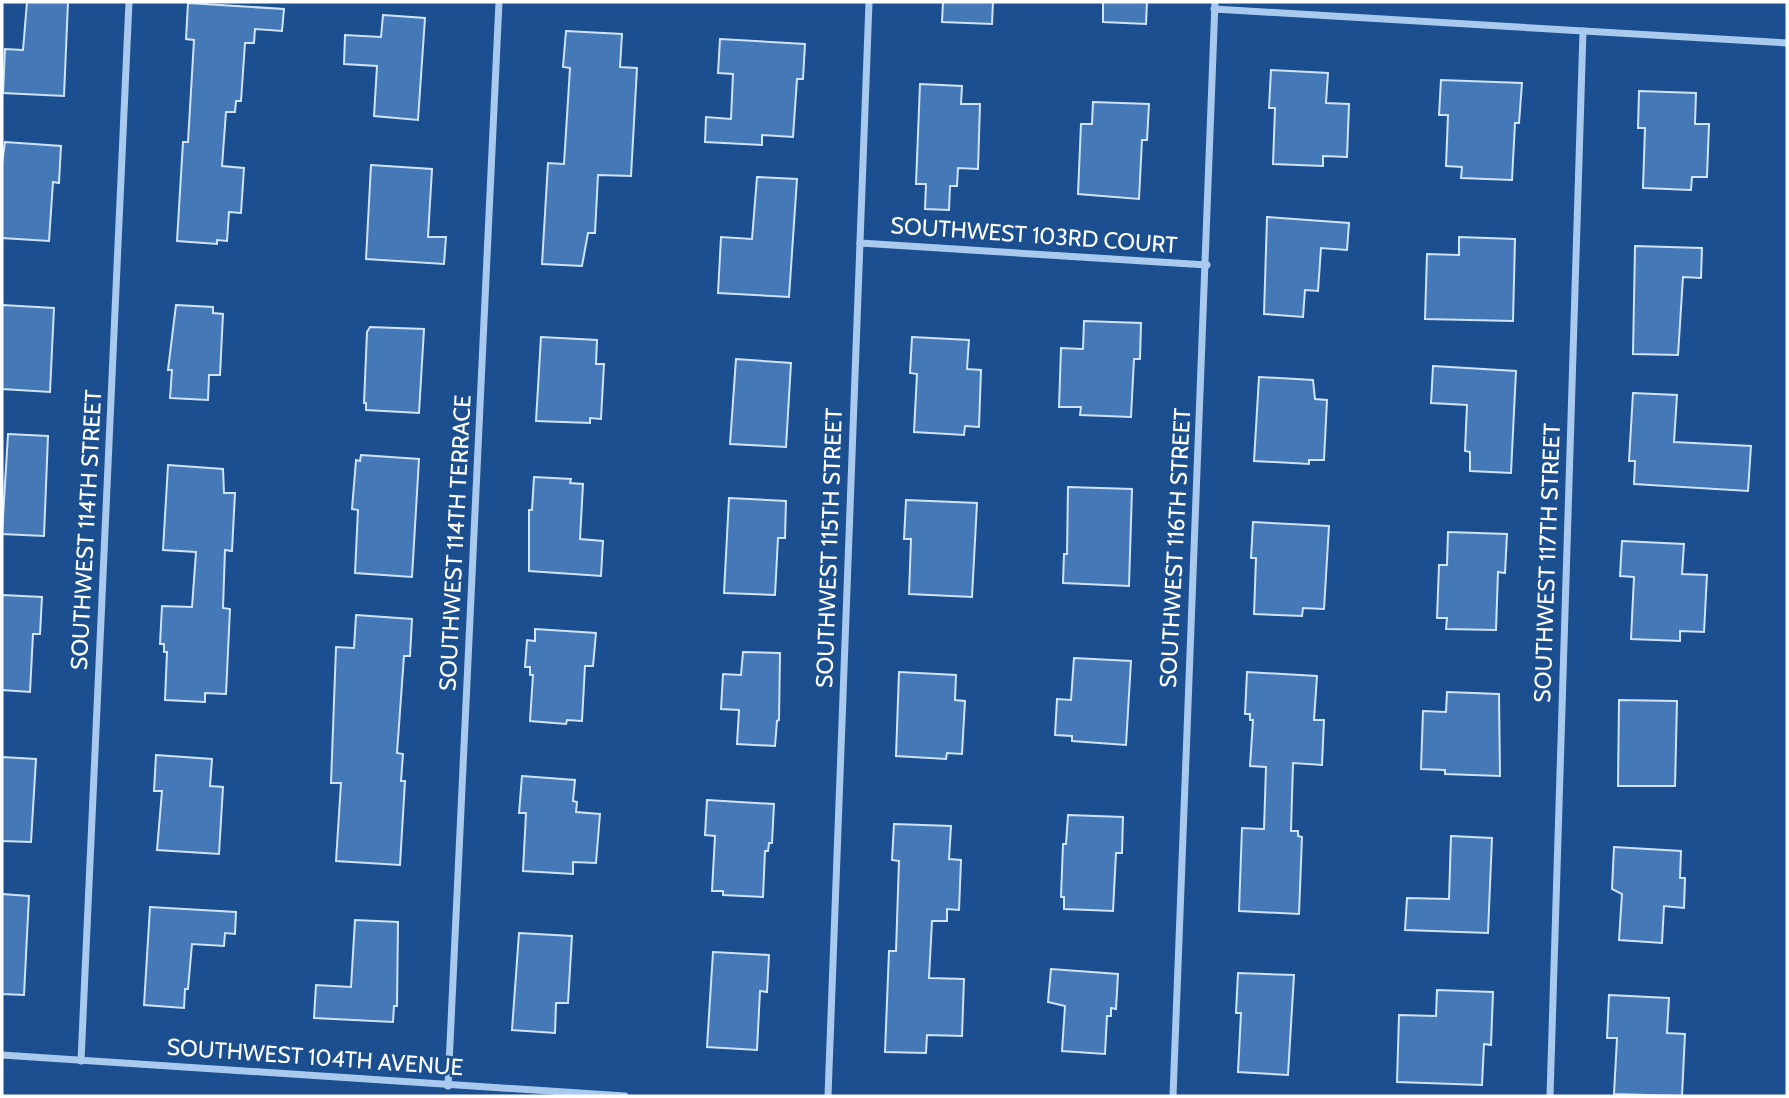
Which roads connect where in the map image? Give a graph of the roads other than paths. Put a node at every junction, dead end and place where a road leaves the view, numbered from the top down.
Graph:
1 (129, 2) edge
2 (499, 2) edge
3 (869, 2) edge
4 (1215, 6) edge
5 (1583, 31) junction
6 (1787, 43) edge
7 (860, 243) junction
8 (1207, 265) junction
9 (2, 1055) edge
10 (81, 1061) junction
11 (448, 1086) junction
12 (625, 1096) edge
13 (828, 1096) edge
14 (1173, 1096) edge
15 (1550, 1096) edge

1 - 10 street, SOUTHWEST 114TH STREET
2 - 11 street, SOUTHWEST 114TH TERRACE
3 - 7 street, SOUTHWEST 115TH STREET
4 - 5 street
4 - 8 street, SOUTHWEST 116TH STREET
5 - 6 street
5 - 15 street, SOUTHWEST 117TH STREET
7 - 8 street, SOUTHWEST 103RD COURT
7 - 13 street, SOUTHWEST 115TH STREET
8 - 14 street, SOUTHWEST 116TH STREET
9 - 10 street, SOUTHWEST 104TH AVENUE
10 - 11 street, SOUTHWEST 104TH AVENUE
11 - 12 street, SOUTHWEST 104TH AVENUE

